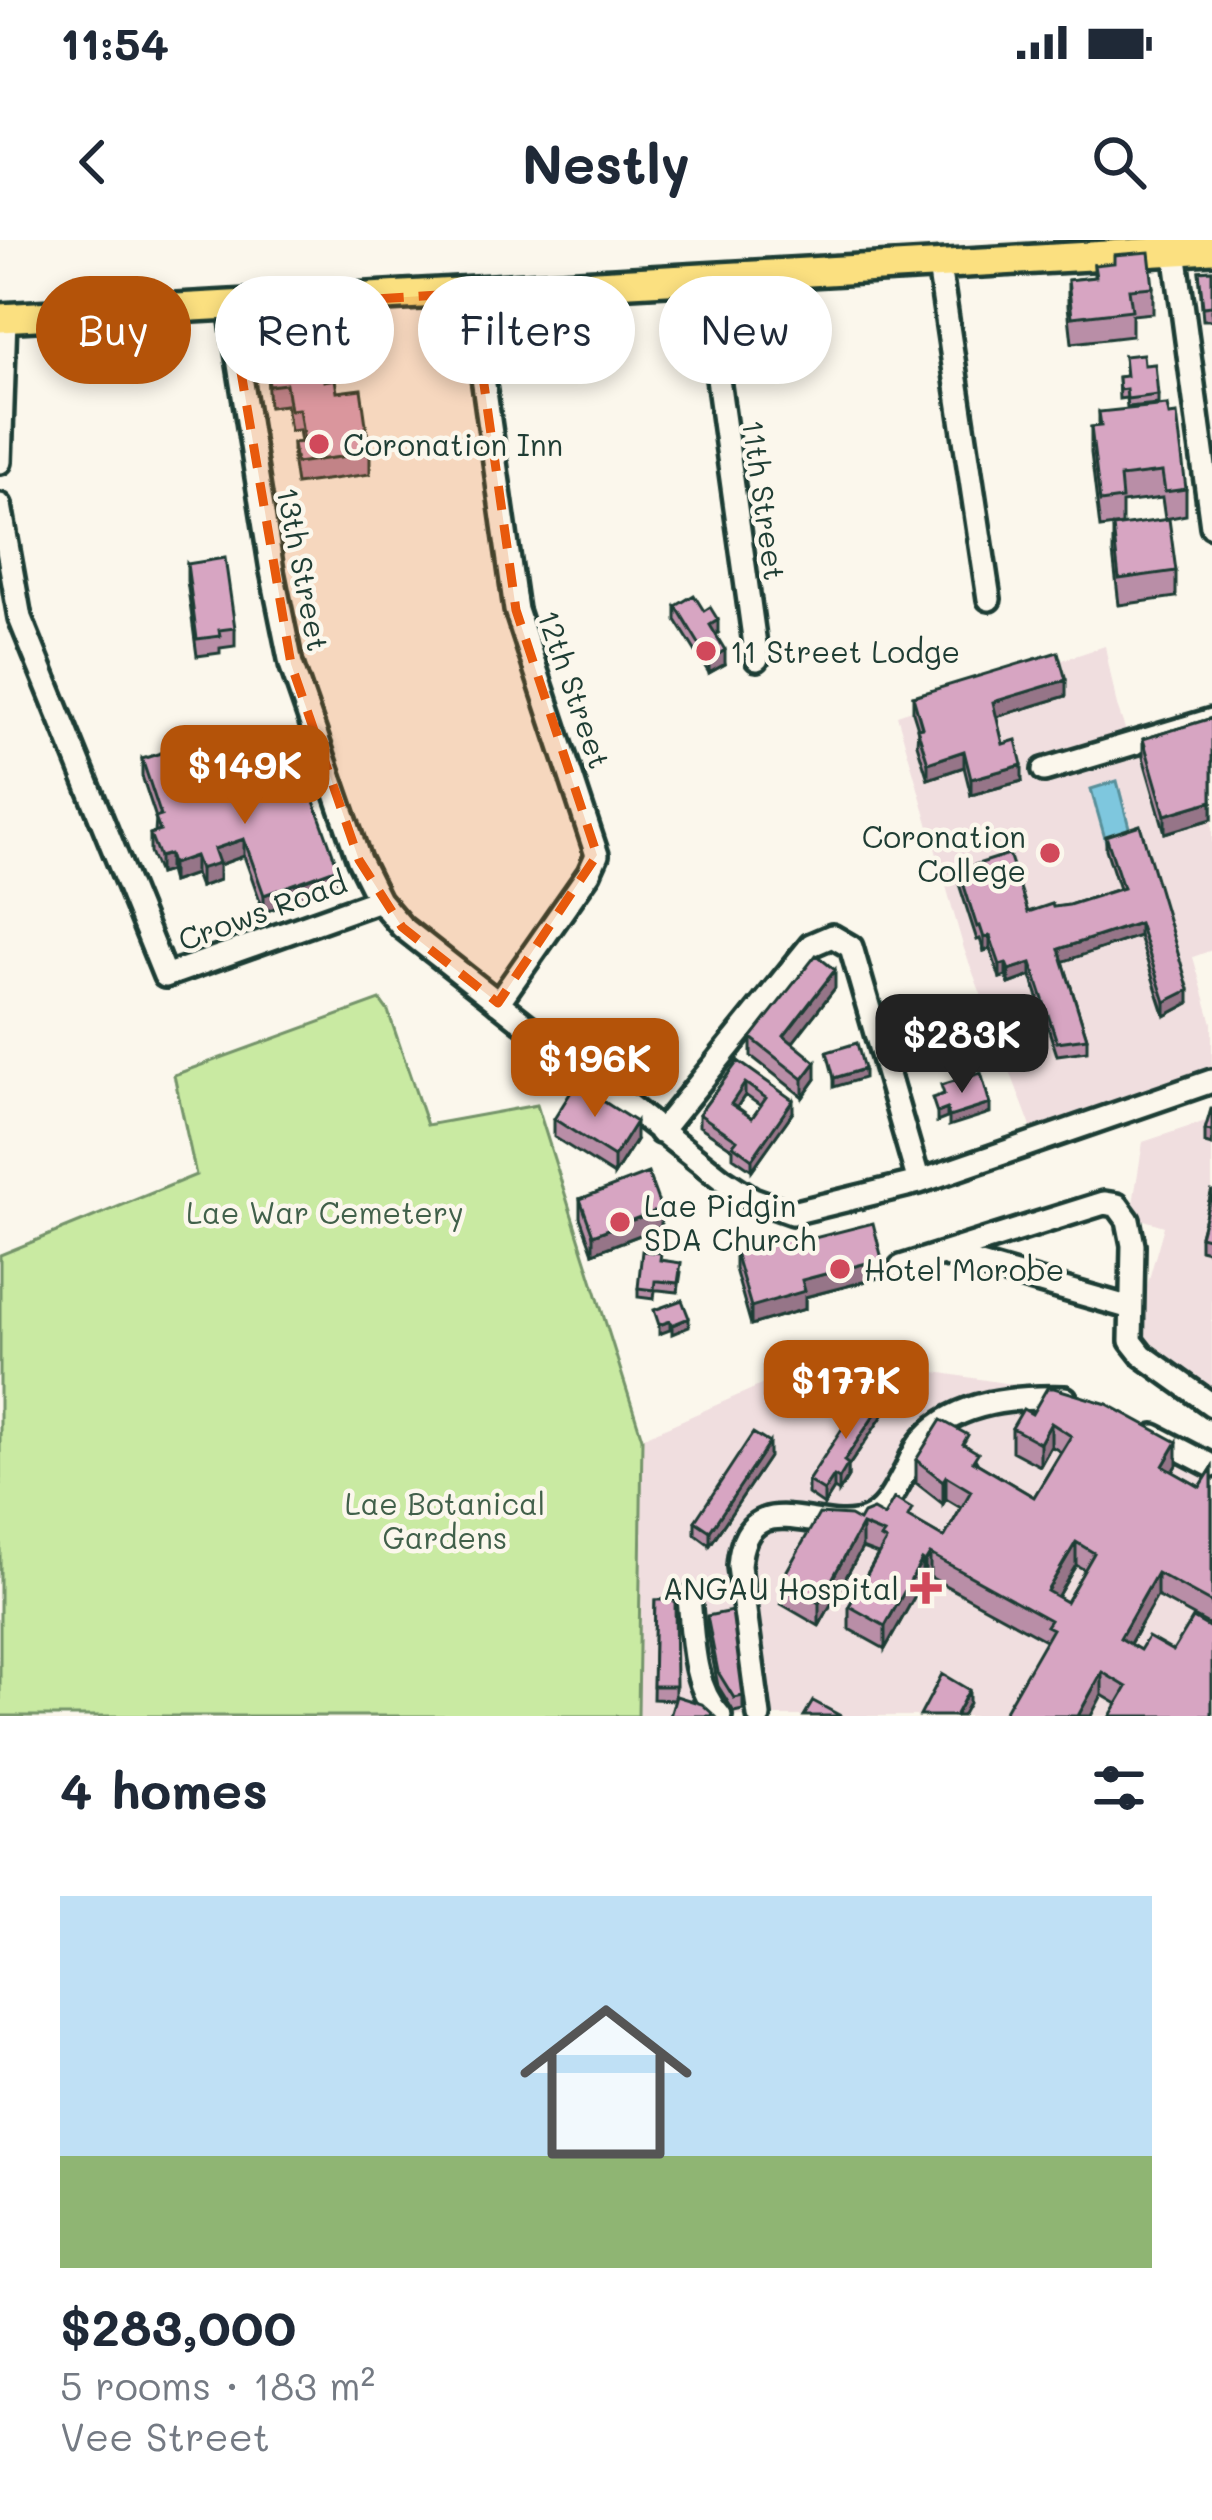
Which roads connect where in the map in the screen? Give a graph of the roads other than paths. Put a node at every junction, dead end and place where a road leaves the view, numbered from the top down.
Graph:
1 (1212, 249) edge
2 (1175, 251) junction
3 (939, 266) junction
4 (743, 276) edge
5 (215, 309) edge
6 (2, 318) edge
7 (242, 384) edge
8 (484, 384) edge
9 (719, 384) edge
10 (0, 462) edge
11 (0, 505) edge
12 (1212, 526) edge
13 (989, 599) dead end
14 (758, 658) dead end
15 (1212, 720) edge
16 (1044, 770) dead end
17 (379, 900) junction
18 (498, 1003) junction
19 (1212, 1081) edge
20 (661, 1132) junction
21 (919, 1182) junction
22 (942, 1254) junction
23 (901, 1267) dead end
24 (1131, 1308) junction
25 (1077, 1399) edge
26 (1212, 1405) edge
27 (1142, 1430) edge
28 (1212, 1466) edge
29 (689, 1598) dead end
30 (720, 1716) edge
31 (759, 1716) edge

1 - 2 main road
2 - 3 main road
2 - 12 street
3 - 4 main road
3 - 13 street
5 - 6 main road
6 - 10 street
7 - 17 street, 13th Street
8 - 18 street, 12th Street
9 - 14 street, 11th Street
11 - 17 street, Crows Road
15 - 16 street
17 - 18 street
18 - 20 street
19 - 21 street
20 - 21 street
20 - 21 street
22 - 23 street
22 - 24 street
22 - 24 street
24 - 26 street
25 - 31 street
27 - 28 street
29 - 30 street

